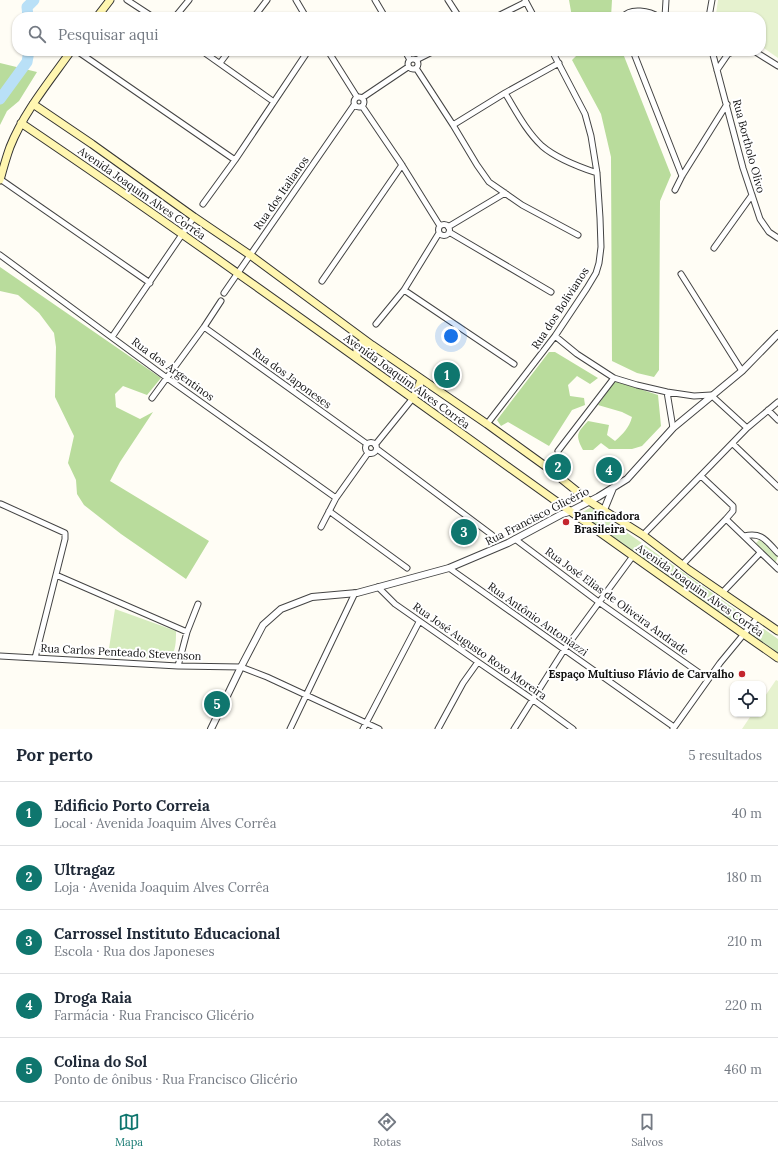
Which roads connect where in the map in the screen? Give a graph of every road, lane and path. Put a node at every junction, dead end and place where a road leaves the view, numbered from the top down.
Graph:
1 (110, 0) edge
2 (127, 0) edge
3 (189, 0) edge
4 (267, 0) edge
5 (296, 0) edge
6 (375, 0) edge
7 (448, 0) edge
8 (666, 0) edge
9 (712, 0) edge
10 (525, 1) edge
11 (101, 12) edge
12 (145, 12) edge
13 (179, 12) edge
14 (258, 12) edge
15 (303, 12) edge
16 (382, 12) edge
17 (456, 12) edge
18 (505, 12) edge
19 (531, 12) edge
20 (634, 12) edge
21 (645, 12) edge
22 (665, 12) edge
23 (710, 12) edge
24 (68, 56) edge
25 (84, 56) edge
26 (210, 56) edge
27 (225, 56) edge
28 (305, 56) edge
29 (331, 56) edge
30 (408, 56) edge
31 (424, 56) edge
32 (555, 56) edge
33 (636, 56) edge
34 (713, 56) edge
35 (727, 56) edge
36 (762, 56) edge
37 (410, 60) junction
38 (416, 60) junction
39 (220, 63) junction
40 (559, 63) junction
41 (778, 66) edge
42 (408, 67) junction
43 (416, 68) junction
44 (717, 70) junction
45 (505, 93) junction
46 (360, 97) junction
47 (274, 102) junction
48 (33, 104) junction
49 (727, 104) junction
50 (354, 105) junction
51 (362, 106) junction
52 (21, 123) junction
53 (453, 125) junction
54 (235, 160) junction
55 (402, 165) junction
56 (597, 173) junction
57 (682, 176) junction
58 (0, 180) edge
59 (675, 190) dead end
60 (505, 193) junction
61 (752, 195) junction
62 (204, 204) dead end
63 (194, 217) junction
64 (440, 226) junction
65 (449, 230) junction
66 (439, 233) junction
67 (183, 234) junction
68 (578, 235) dead end
69 (778, 238) edge
70 (714, 248) dead end
71 (0, 255) edge
72 (250, 255) junction
73 (238, 273) junction
74 (681, 274) dead end
75 (322, 281) dead end
76 (150, 283) junction
77 (404, 290) junction
78 (551, 292) dead end
79 (224, 293) dead end
80 (221, 301) dead end
81 (376, 324) dead end
82 (204, 328) junction
83 (778, 334) edge
84 (555, 336) junction
85 (112, 337) junction
86 (372, 344) junction
87 (357, 358) junction
88 (514, 364) dead end
89 (742, 371) junction
90 (167, 378) junction
91 (614, 378) junction
92 (421, 379) junction
93 (667, 392) junction
94 (711, 395) junction
95 (152, 398) dead end
96 (413, 398) junction
97 (778, 402) edge
98 (768, 410) junction
99 (778, 420) edge
100 (487, 424) junction
101 (673, 428) junction
102 (747, 428) junction
103 (368, 444) junction
104 (733, 444) junction
105 (376, 447) junction
106 (558, 451) dead end
107 (368, 452) junction
108 (701, 476) junction
109 (778, 487) edge
110 (613, 488) junction
111 (336, 498) junction
112 (589, 501) junction
113 (1, 504) dead end
114 (604, 510) junction
115 (329, 511) junction
116 (569, 512) junction
117 (726, 519) junction
118 (321, 527) dead end
119 (492, 535) dead end
120 (643, 535) junction
121 (744, 536) junction
122 (515, 539) junction
123 (760, 553) junction
124 (778, 553) edge
125 (633, 556) junction
126 (682, 565) junction
127 (407, 568) dead end
128 (450, 568) junction
129 (778, 569) edge
130 (56, 575) junction
131 (378, 587) junction
132 (355, 593) junction
133 (722, 593) junction
134 (600, 603) junction
135 (198, 604) dead end
136 (758, 617) junction
137 (419, 622) junction
138 (778, 631) edge
139 (187, 632) junction
140 (744, 634) junction
141 (564, 650) junction
142 (0, 656) edge
143 (35, 658) junction
144 (778, 658) edge
145 (478, 662) junction
146 (178, 666) junction
147 (241, 667) junction
148 (708, 679) junction
149 (307, 695) junction
150 (532, 699) junction
151 (366, 723) junction
152 (674, 728) edge
153 (211, 729) edge
154 (290, 729) edge
155 (363, 729) edge
156 (379, 729) edge
157 (438, 729) edge
158 (514, 729) edge
159 (573, 729) edge

1 - 11 main road
2 - 12 street
3 - 13 street
4 - 14 street
5 - 15 street
6 - 16 street
7 - 17 street
8 - 22 street
9 - 23 street
10 - 18 street
10 - 19 street
20 - 21 street
24 - 48 main road
25 - 54 street
26 - 39 street
27 - 39 street
28 - 47 street
29 - 46 street
30 - 37 street
31 - 38 street
32 - 40 street, Rua dos Bolivianos
33 - 57 street
34 - 44 street, Rua Bortholo Olivo
35 - 44 street
36 - 41 street
37 - 38 street
37 - 42 street
38 - 43 street
39 - 47 street
40 - 45 street
40 - 56 street, Rua dos Bolivianos
42 - 43 street
42 - 46 street
43 - 53 street
44 - 49 street, Rua Bortholo Olivo
45 - 53 street
45 - 56 street
46 - 50 street
46 - 51 street
47 - 54 street
48 - 52 main road
48 - 63 main road, Avenida Joaquim Alves Corrêa
49 - 57 street
49 - 61 street, Rua Bortholo Olivo
50 - 51 street
50 - 72 street, Rua dos Italianos
51 - 55 street
52 - 58 main road
52 - 67 main road, Avenida Joaquim Alves Corrêa
53 - 60 street
54 - 62 street
55 - 64 street
55 - 75 street
56 - 84 street, Rua dos Bolivianos
57 - 59 street
58 - 76 street
60 - 65 street
60 - 68 street
61 - 69 street, Rua Bortholo Olivo
61 - 70 street
63 - 67 street
63 - 72 main road, Avenida Joaquim Alves Corrêa
64 - 65 street
64 - 66 street
65 - 66 street
65 - 78 street
66 - 77 street
67 - 73 main road, Avenida Joaquim Alves Corrêa
67 - 76 street
71 - 85 street, Rua dos Argentinos
72 - 73 street, Rua dos Italianos
72 - 86 main road, Avenida Joaquim Alves Corrêa
73 - 79 street, Rua dos Italianos
73 - 87 main road, Avenida Joaquim Alves Corrêa
74 - 89 street
76 - 85 street
77 - 81 street
77 - 88 street
80 - 82 street
82 - 90 street
82 - 103 street, Rua dos Japoneses
83 - 89 street, Rua Francisco Glicério
84 - 91 street
84 - 100 street, Rua dos Bolivianos
85 - 90 street, Rua dos Argentinos
86 - 87 main road
86 - 92 main road, Avenida Joaquim Alves Corrêa
87 - 96 main road, Avenida Joaquim Alves Corrêa
89 - 94 street, Rua Francisco Glicério
90 - 95 street
90 - 111 street, Rua dos Argentinos
91 - 93 street
91 - 106 street
92 - 96 main road
92 - 100 main road, Avenida Joaquim Alves Corrêa
93 - 94 street
93 - 101 street
94 - 101 street, Rua Francisco Glicério
94 - 102 street
96 - 105 street
96 - 116 main road, Avenida Joaquim Alves Corrêa
97 - 98 street
98 - 99 street
98 - 102 street
100 - 112 main road, Avenida Joaquim Alves Corrêa
101 - 110 street, Rua Francisco Glicério
102 - 104 street
103 - 105 street
103 - 107 street
104 - 108 street
104 - 109 street
105 - 107 street
105 - 119 street
107 - 111 street
108 - 117 street
108 - 120 street
110 - 112 street, Rua Francisco Glicério
110 - 114 street
111 - 115 street
112 - 114 main road, Avenida Joaquim Alves Corrêa
112 - 116 street, Rua Francisco Glicério
113 - 130 street
114 - 120 main road, Avenida Joaquim Alves Corrêa
115 - 118 street
115 - 127 street
116 - 122 street, Rua Francisco Glicério
116 - 125 main road, Avenida Joaquim Alves Corrêa
117 - 121 street
117 - 126 street
120 - 126 main road, Avenida Joaquim Alves Corrêa
121 - 123 street
121 - 124 street
122 - 128 street, Rua Francisco Glicério
122 - 134 street, Rua José Elias de Oliveira Andrade
123 - 129 street
123 - 133 street
125 - 134 street
125 - 140 main road, Avenida Joaquim Alves Corrêa
126 - 133 main road, Avenida Joaquim Alves Corrêa
128 - 131 street, Rua Francisco Glicério
128 - 141 street, Rua Antônio Antoniazzi
130 - 139 street
130 - 143 street
131 - 132 street, Rua Francisco Glicério
131 - 137 street, Rua José Augusto Roxo Moreira
132 - 147 street, Rua Francisco Glicério
132 - 149 street
133 - 136 main road, Avenida Joaquim Alves Corrêa
134 - 141 street
134 - 148 street, Rua José Elias de Oliveira Andrade
135 - 139 street
136 - 138 main road, Avenida Joaquim Alves Corrêa
136 - 140 street
137 - 145 street, Rua José Augusto Roxo Moreira
137 - 151 street
139 - 146 street
140 - 144 main road, Avenida Joaquim Alves Corrêa
140 - 148 street
141 - 150 street
141 - 152 street, Rua Antônio Antoniazzi
142 - 143 street, Rua Carlos Penteado Stevenson
143 - 146 street, Rua Carlos Penteado Stevenson
145 - 150 street, Rua José Augusto Roxo Moreira
145 - 157 street
146 - 147 street, Rua Carlos Penteado Stevenson
147 - 149 street
147 - 153 street, Rua Francisco Glicério
148 - 152 street
149 - 151 street
149 - 154 street
150 - 158 street
150 - 159 street, Rua José Augusto Roxo Moreira
151 - 155 street
151 - 156 street

